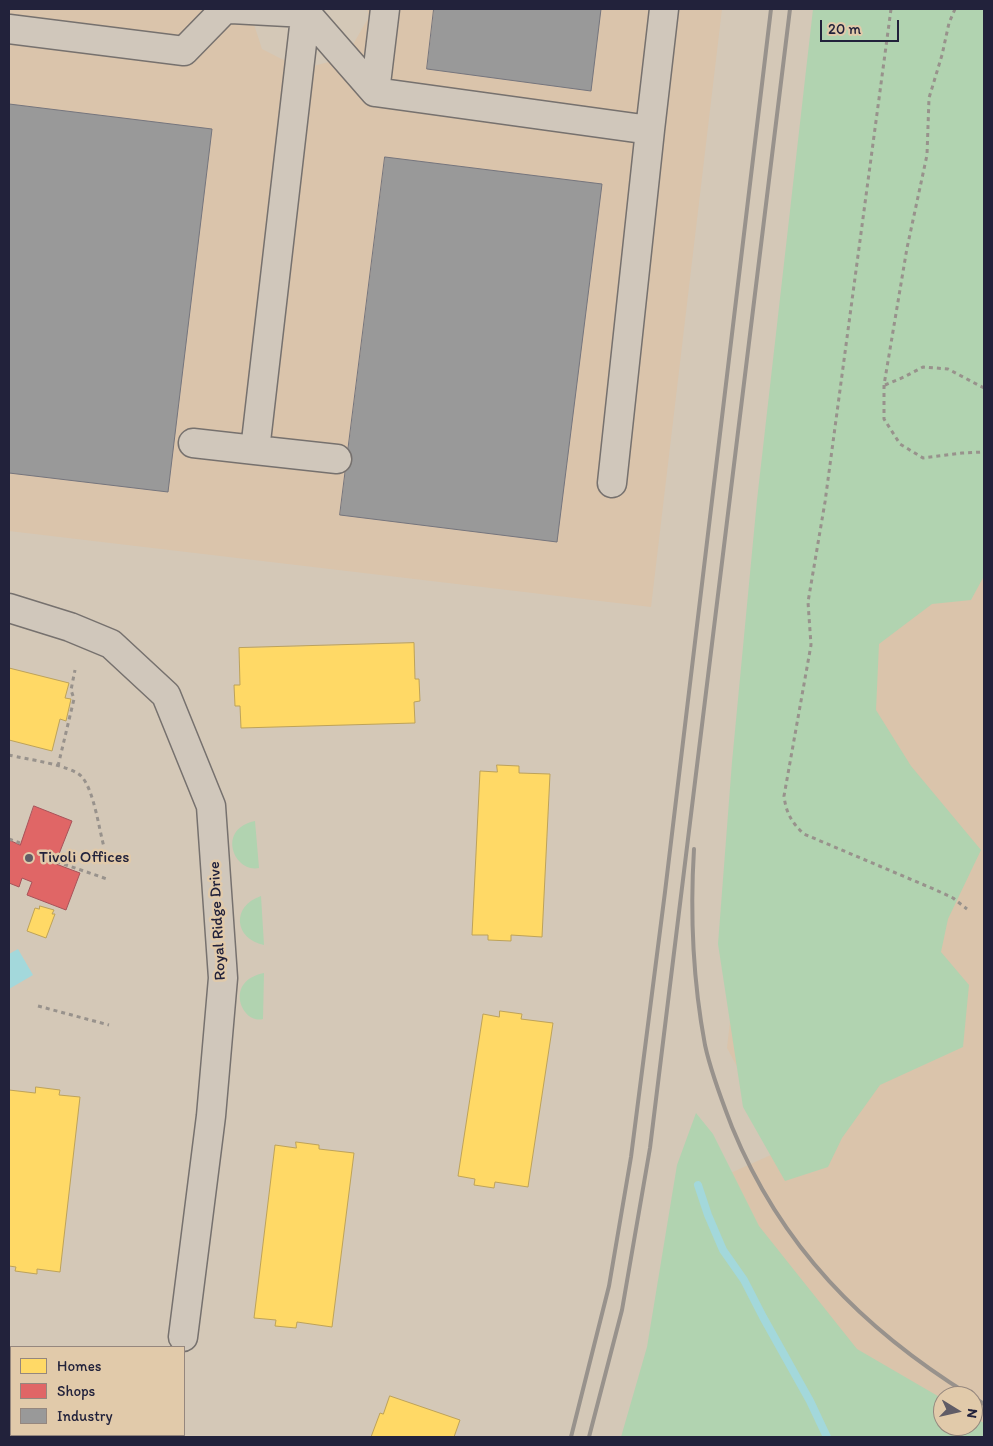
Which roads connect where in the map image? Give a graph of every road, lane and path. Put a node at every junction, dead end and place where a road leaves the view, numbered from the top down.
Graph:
1 (225, 9) edge
2 (231, 9) edge
3 (385, 9) edge
4 (664, 9) edge
5 (891, 9) edge
6 (956, 9) edge
7 (306, 11) edge
8 (9, 29) edge
9 (375, 92) junction
10 (650, 130) junction
11 (884, 385) junction
12 (984, 388) edge
13 (193, 443) dead end
14 (255, 450) junction
15 (984, 452) edge
16 (336, 460) dead end
17 (612, 483) dead end
18 (9, 608) edge
19 (75, 670) dead end
20 (9, 755) edge
21 (58, 766) junction
22 (9, 839) edge
23 (20, 843) dead end
24 (104, 847) dead end
25 (50, 859) dead end
26 (107, 879) dead end
27 (967, 909) dead end
28 (38, 1006) dead end
29 (109, 1025) dead end
30 (182, 1337) dead end

1 - 8 street
2 - 7 street
3 - 9 street
4 - 10 street
5 - 27 path
6 - 11 path
7 - 9 street
7 - 14 street
9 - 10 street
10 - 17 street
11 - 12 path
11 - 15 path
13 - 14 street
14 - 16 street
18 - 30 street, Royal Ridge Drive
19 - 21 path
20 - 21 path
21 - 24 path
22 - 23 path
25 - 26 path
28 - 29 path

